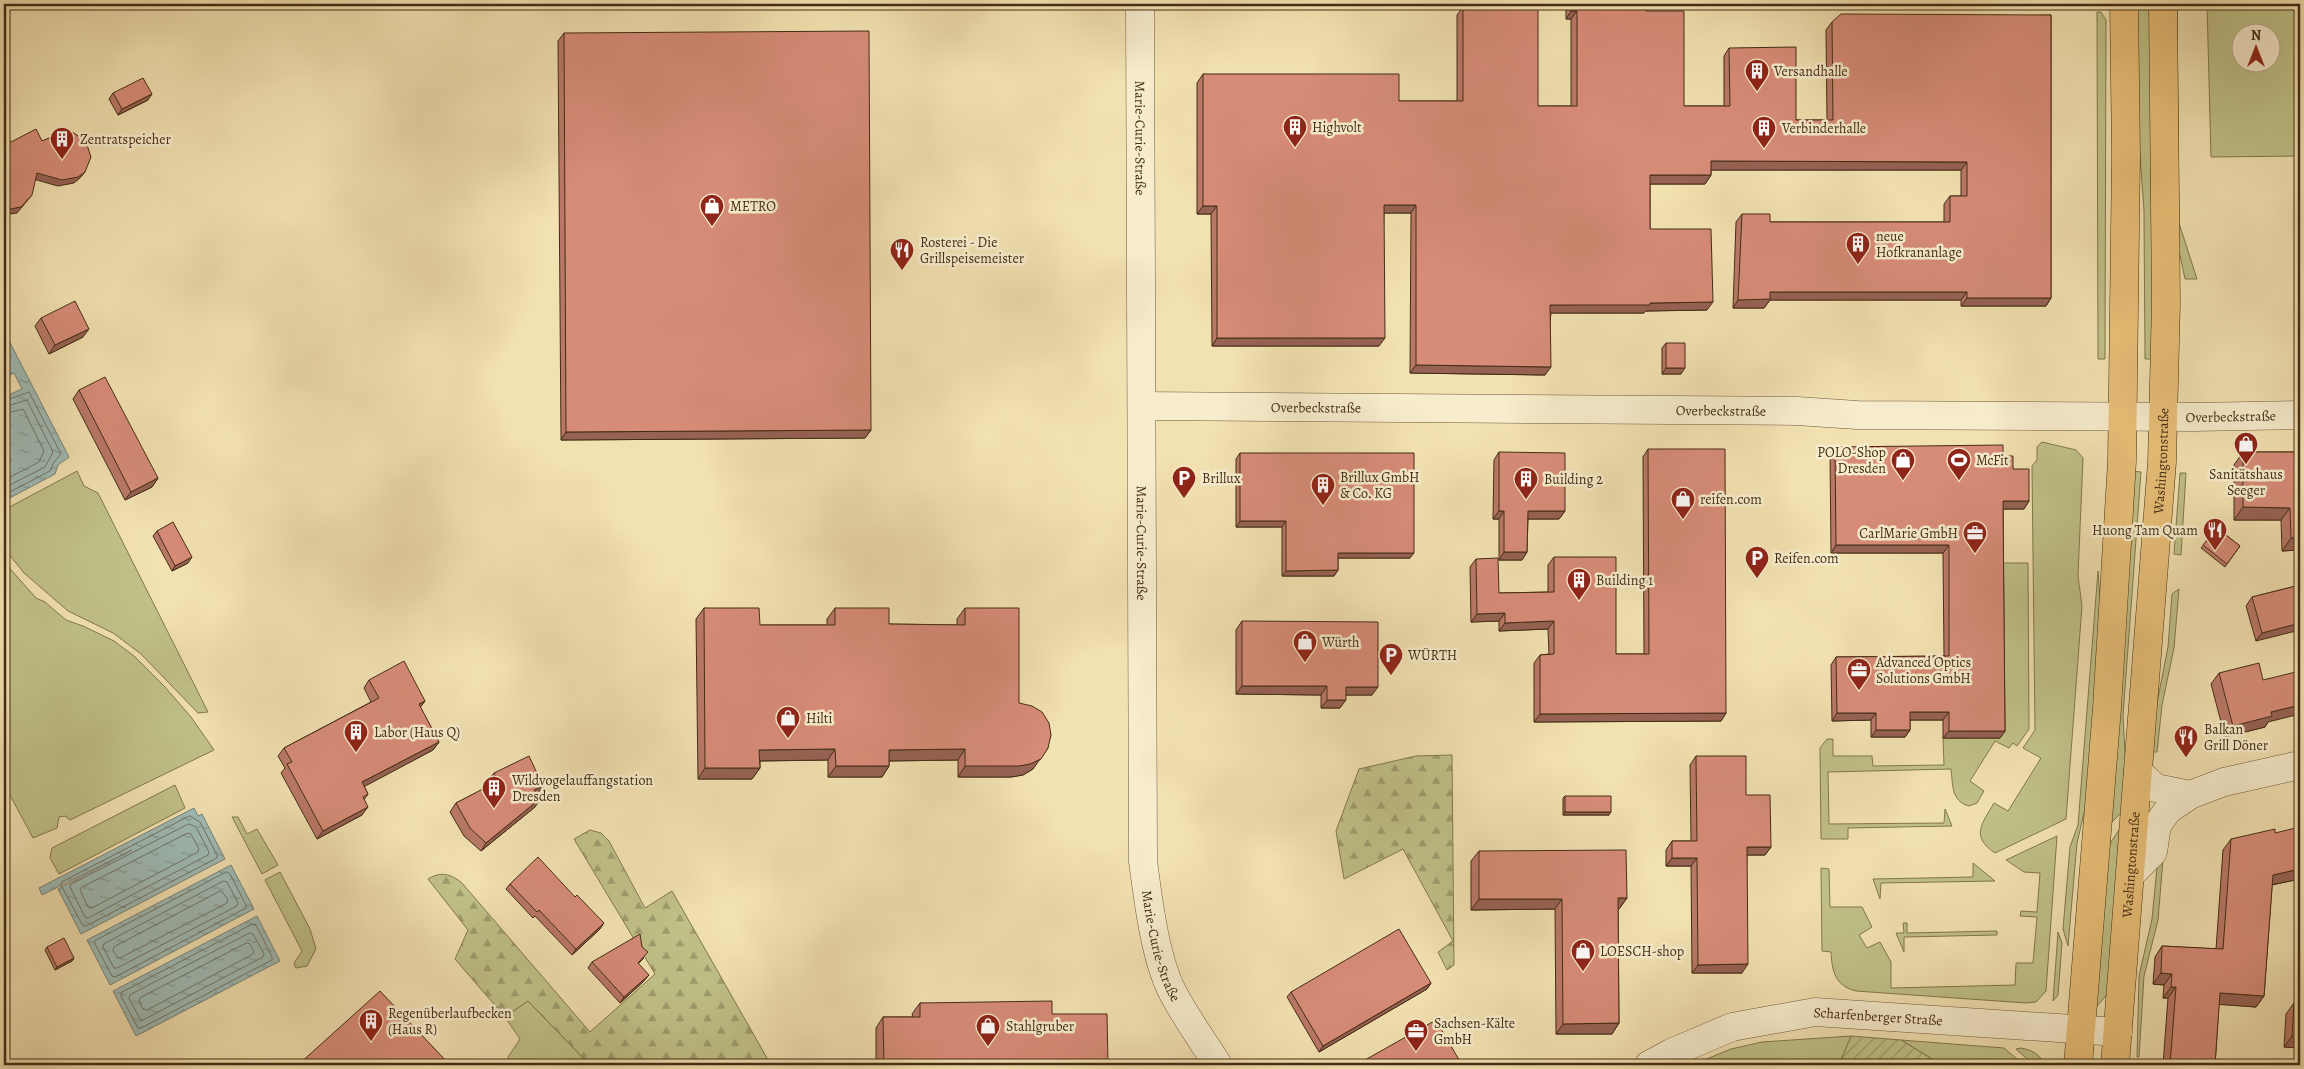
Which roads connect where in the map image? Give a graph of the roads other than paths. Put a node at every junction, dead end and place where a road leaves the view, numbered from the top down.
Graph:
1 (1140, 4) edge
2 (2124, 4) edge
3 (2163, 4) edge
4 (1142, 406) junction
5 (2300, 415) edge
6 (2123, 416) junction
7 (2164, 417) junction
8 (2300, 765) edge
9 (2138, 772) junction
10 (2190, 795) junction
11 (2131, 874) junction
12 (2080, 1030) junction
13 (2118, 1032) junction
14 (1218, 1065) edge
15 (1649, 1065) edge
16 (2078, 1065) edge
17 (2114, 1065) edge

1 - 4 street, Marie-Curie-Straße
2 - 6 main road
3 - 7 main road, Washingtonstraße
4 - 6 street, Overbeckstraße
4 - 14 street, Marie-Curie-Straße
5 - 7 street, Overbeckstraße
6 - 7 street, Overbeckstraße
6 - 12 main road
7 - 9 main road, Washingtonstraße
8 - 10 street
9 - 10 street
9 - 11 main road, Washingtonstraße
10 - 11 street
11 - 13 main road, Washingtonstraße
12 - 13 street, Scharfenberger Straße
12 - 15 street, Scharfenberger Straße
12 - 16 main road
13 - 17 main road, Washingtonstraße

